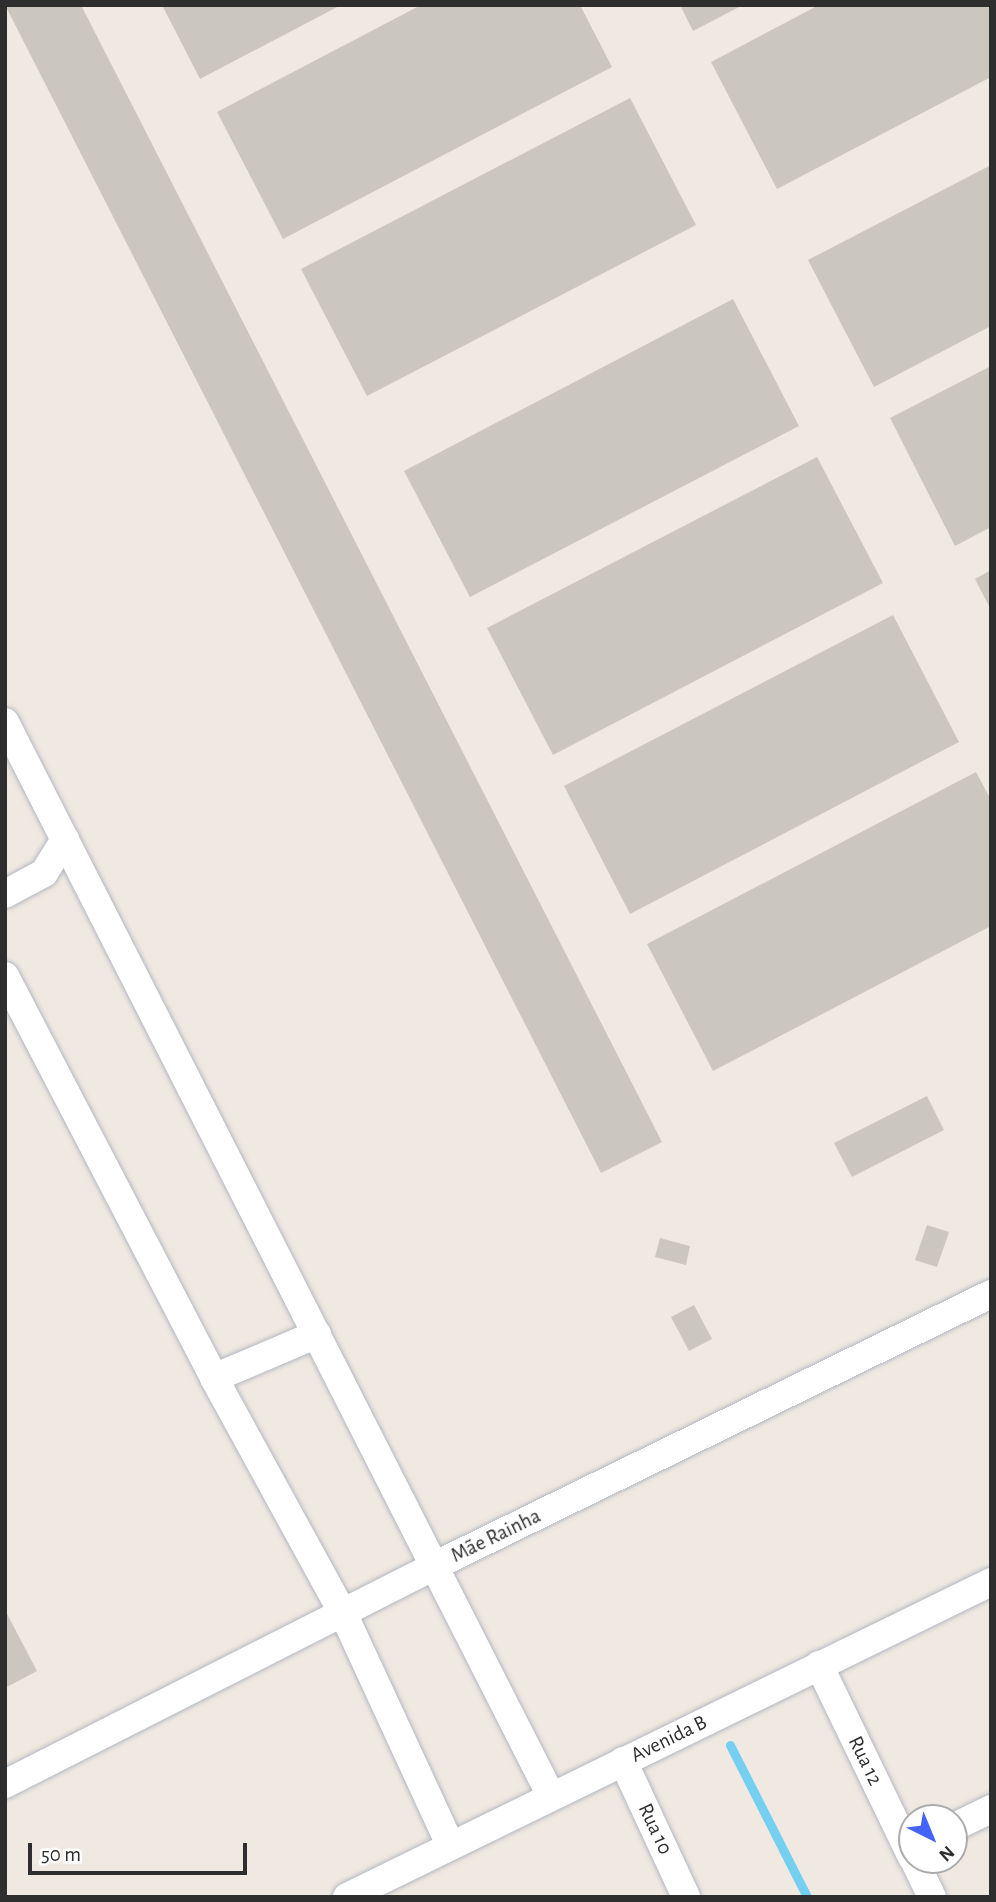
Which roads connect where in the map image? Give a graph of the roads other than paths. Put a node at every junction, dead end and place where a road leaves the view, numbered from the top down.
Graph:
1 (5, 722) edge
2 (65, 839) junction
3 (5, 894) edge
4 (5, 976) edge
5 (991, 1294) edge
6 (317, 1334) junction
7 (214, 1378) junction
8 (434, 1566) junction
9 (991, 1582) edge
10 (344, 1615) junction
11 (819, 1665) junction
12 (623, 1761) junction
13 (5, 1784) edge
14 (551, 1796) junction
15 (991, 1809) edge
16 (968, 1820) edge
17 (898, 1826) edge
18 (450, 1844) junction
19 (921, 1874) edge
20 (347, 1897) edge
21 (686, 1897) edge
22 (932, 1897) edge

1 - 2 street
2 - 3 street
2 - 6 street
4 - 7 street
5 - 8 street, Mãe Rainha
6 - 7 street
6 - 8 street
7 - 10 street
8 - 10 street, Mãe Rainha
8 - 14 street
9 - 11 street, Avenida B
10 - 13 street, Mãe Rainha
10 - 18 street
11 - 12 street, Avenida B
11 - 17 street, Rua 12
12 - 14 street, Avenida B
12 - 21 street, Rua 10
14 - 18 street, Avenida B
15 - 16 street
18 - 20 street, Avenida B
19 - 22 street, Rua 12

